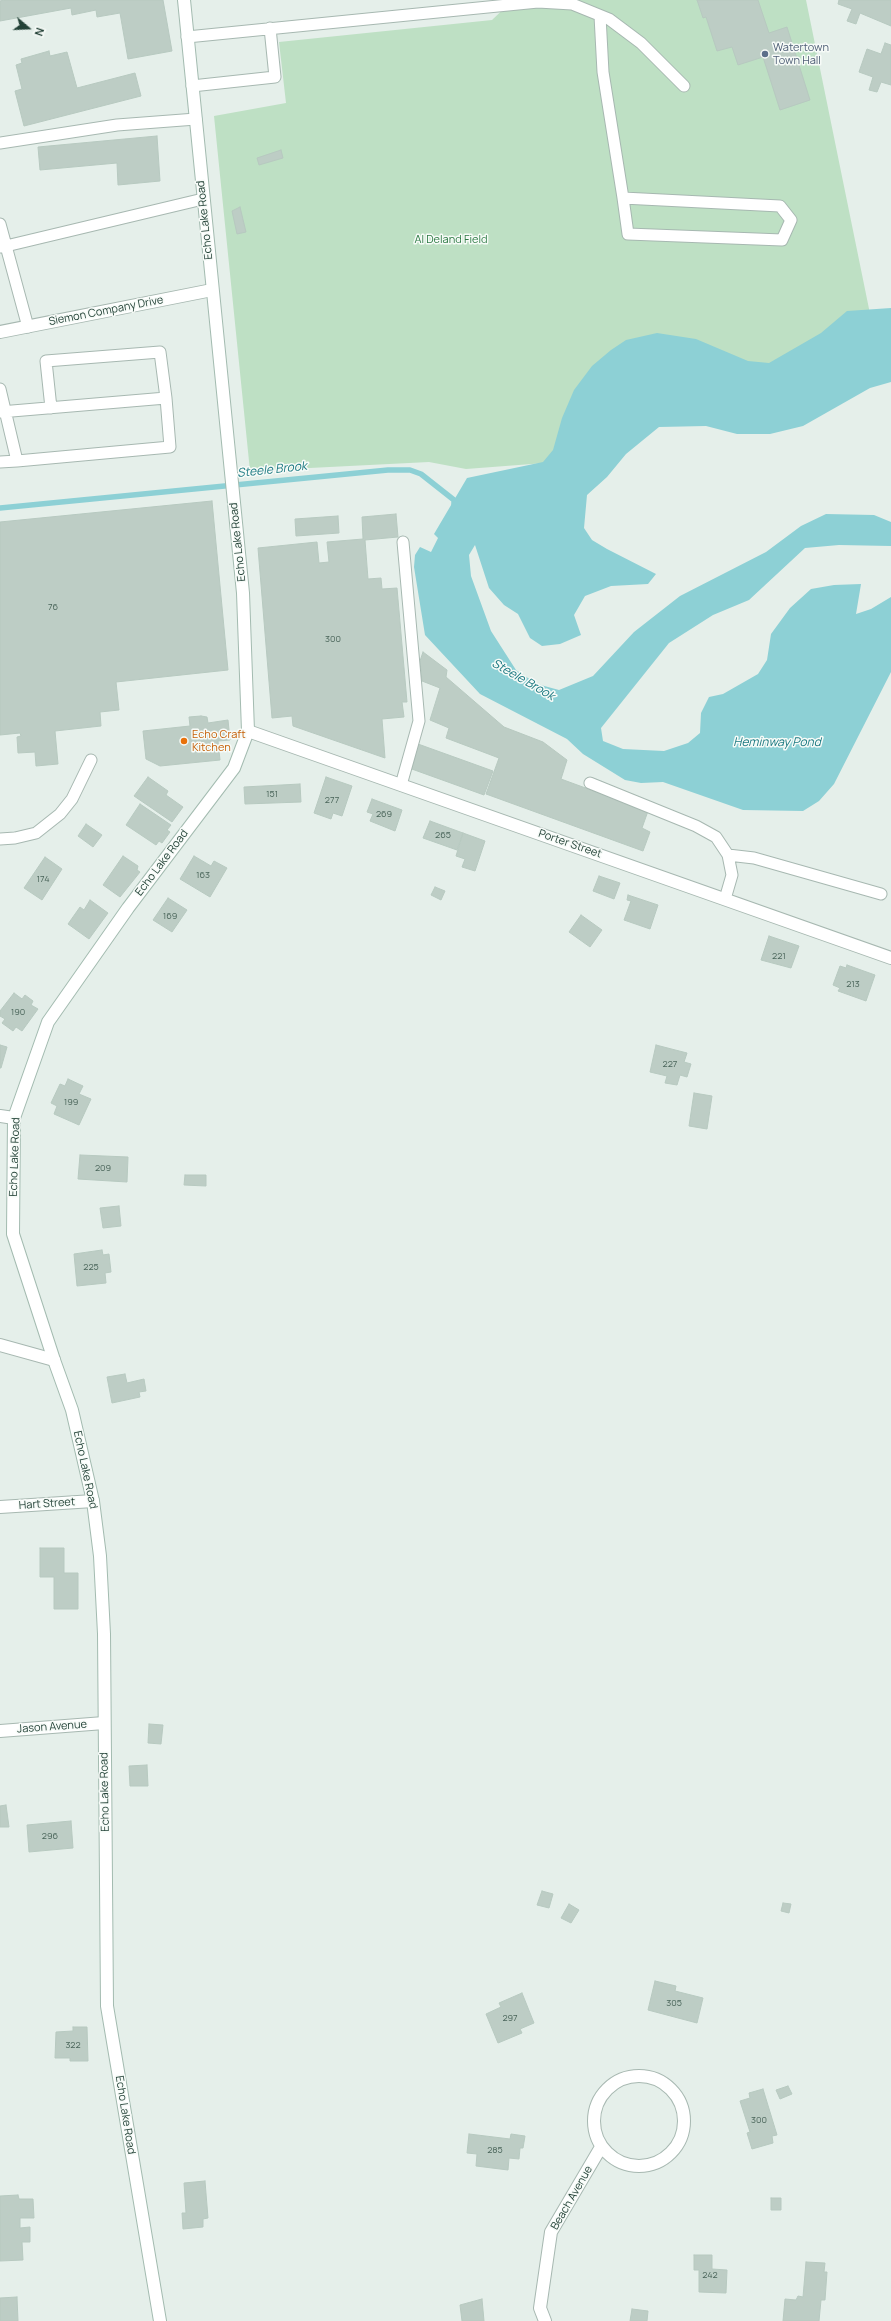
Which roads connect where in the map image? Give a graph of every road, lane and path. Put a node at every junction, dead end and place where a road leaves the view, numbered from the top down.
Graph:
1 (184, 0) edge
2 (600, 16) junction
3 (270, 28) junction
4 (187, 37) junction
5 (192, 86) junction
6 (684, 86) dead end
7 (196, 119) junction
8 (0, 142) edge
9 (623, 198) junction
10 (203, 199) junction
11 (0, 224) edge
12 (3, 247) edge
13 (212, 290) junction
14 (28, 327) junction
15 (0, 332) edge
16 (0, 389) edge
17 (166, 398) junction
18 (51, 408) junction
19 (3, 412) edge
20 (17, 461) junction
21 (0, 462) edge
22 (403, 542) dead end
23 (248, 731) junction
24 (91, 760) dead end
25 (590, 783) dead end
26 (401, 785) junction
27 (0, 839) edge
28 (728, 855) junction
29 (881, 894) dead end
30 (725, 899) junction
31 (891, 958) edge
32 (0, 1116) edge
33 (14, 1118) junction
34 (0, 1345) edge
35 (54, 1360) junction
36 (93, 1501) junction
37 (0, 1507) edge
38 (104, 1723) junction
39 (0, 1731) edge
40 (601, 2147) junction
41 (160, 2321) edge
42 (545, 2321) edge

1 - 4 main road, Echo Lake Road
2 - 3 lane
2 - 6 lane
2 - 9 lane
3 - 4 lane
3 - 5 lane
4 - 5 main road, Echo Lake Road
5 - 7 main road, Echo Lake Road
7 - 8 lane
7 - 10 main road, Echo Lake Road
9 - 9 lane
10 - 12 lane
10 - 13 main road, Echo Lake Road
11 - 12 lane
12 - 14 lane
13 - 14 main road, Siemon Company Drive
13 - 23 main road, Echo Lake Road
14 - 15 main road, Siemon Company Drive
16 - 19 lane
17 - 18 lane
17 - 18 lane
17 - 20 lane
18 - 19 lane
19 - 20 lane
20 - 21 lane
22 - 26 lane
23 - 26 main road, Porter Street
23 - 33 main road, Echo Lake Road
24 - 27 lane
25 - 28 lane
26 - 30 main road, Porter Street
28 - 29 lane
28 - 30 lane
30 - 31 main road, Porter Street
32 - 33 main road
33 - 35 main road, Echo Lake Road
34 - 35 main road
35 - 36 main road, Echo Lake Road
36 - 37 main road, Hart Street
36 - 38 main road, Echo Lake Road
38 - 39 main road, Jason Avenue
38 - 41 main road, Echo Lake Road
40 - 40 main road
40 - 42 main road, Beach Avenue

